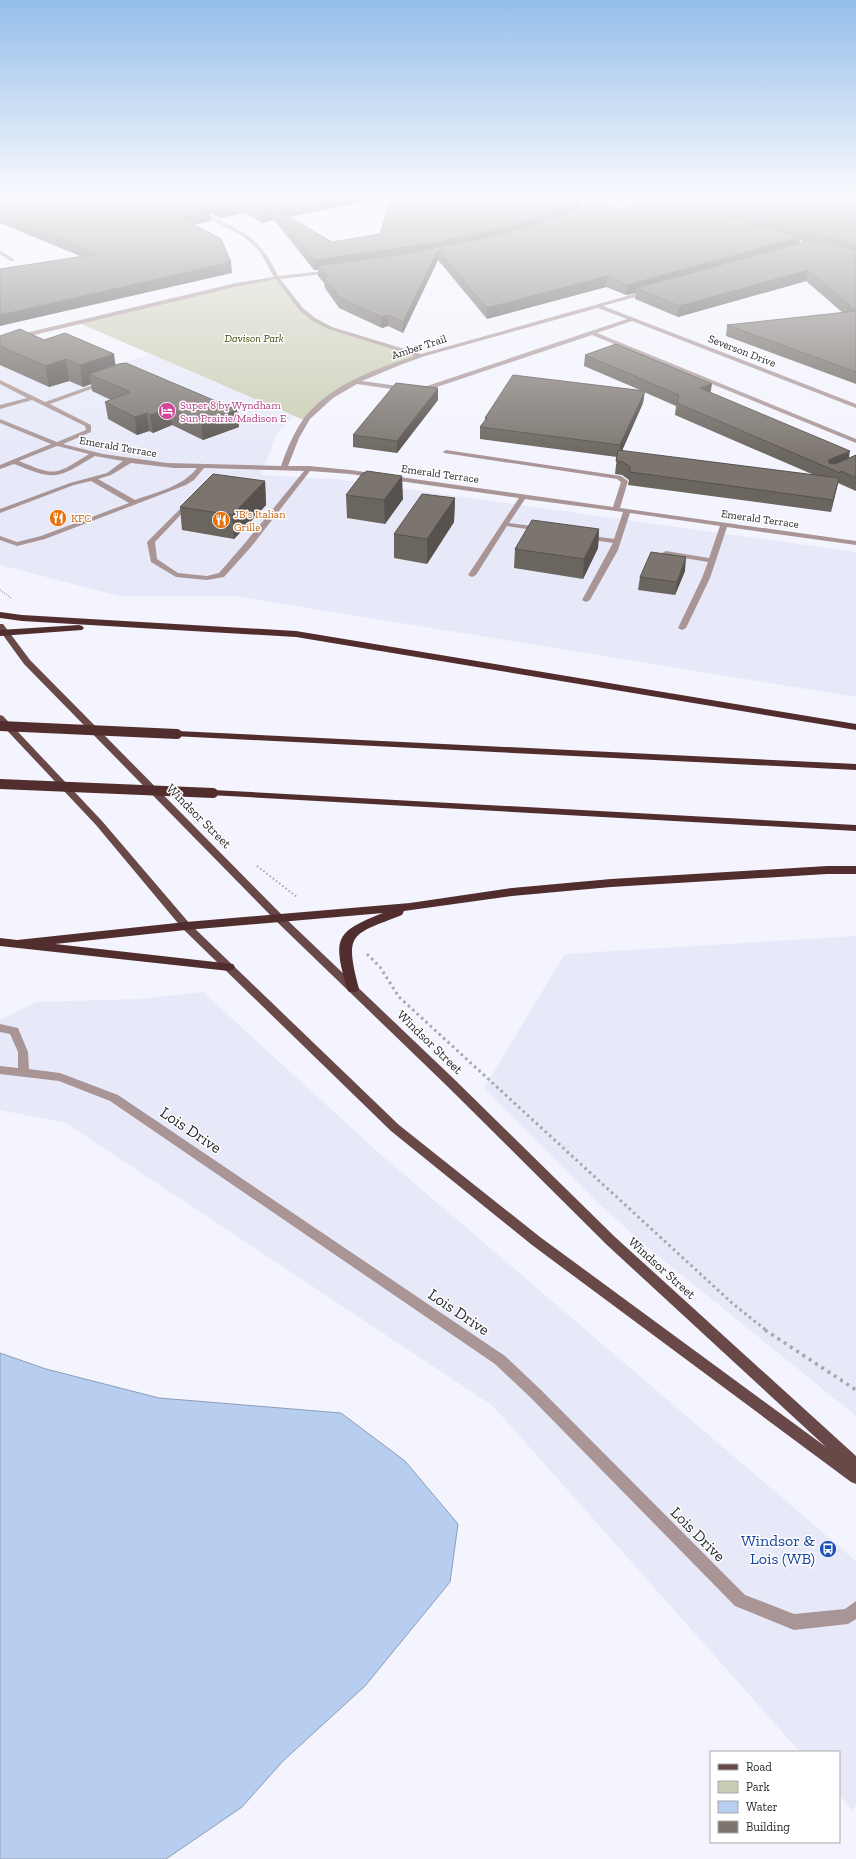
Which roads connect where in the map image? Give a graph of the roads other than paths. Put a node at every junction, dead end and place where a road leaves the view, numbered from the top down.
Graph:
1 (233, 286) edge
2 (282, 286) edge
3 (655, 290) edge
4 (598, 306) junction
5 (633, 319) junction
6 (592, 333) junction
7 (0, 341) edge
8 (422, 356) junction
9 (0, 382) edge
10 (106, 382) edge
11 (357, 382) junction
12 (33, 398) junction
13 (45, 404) junction
14 (856, 406) edge
15 (0, 407) edge
16 (1, 422) edge
17 (856, 441) edge
18 (55, 444) junction
19 (446, 452) dead end
20 (94, 454) junction
21 (130, 460) junction
22 (15, 462) junction
23 (202, 466) junction
24 (0, 467) edge
25 (284, 467) junction
26 (309, 468) junction
27 (93, 479) junction
28 (523, 496) junction
29 (196, 497) edge
30 (135, 503) junction
31 (616, 509) junction
32 (627, 510) junction
33 (0, 511) edge
34 (505, 524) junction
35 (724, 524) junction
36 (550, 531) edge
37 (580, 536) edge
38 (0, 538) edge
39 (617, 542) junction
40 (856, 543) edge
41 (666, 553) edge
42 (711, 560) junction
43 (472, 575) dead end
44 (586, 600) dead end
45 (0, 615) edge
46 (139, 623) junction
47 (682, 628) dead end
48 (2, 630) edge
49 (0, 718) edge
50 (0, 726) edge
51 (856, 727) edge
52 (856, 768) edge
53 (0, 784) edge
54 (856, 828) edge
55 (856, 870) edge
56 (410, 907) junction
57 (280, 919) junction
58 (186, 926) junction
59 (0, 942) edge
60 (16, 944) junction
61 (229, 966) junction
62 (353, 989) junction
63 (0, 1028) edge
64 (0, 1070) edge
65 (24, 1073) junction
66 (856, 1465) edge
67 (856, 1477) edge
68 (856, 1609) edge

1 - 7 street
2 - 8 street
3 - 4 street, Amber Trail
4 - 5 street, Severson Drive
4 - 8 street, Amber Trail
5 - 6 street
5 - 14 street, Severson Drive
6 - 11 street
6 - 17 street
8 - 11 street, Amber Trail
9 - 12 street
10 - 13 street
11 - 25 street, Amber Trail
12 - 13 street
12 - 15 street
13 - 18 street
16 - 18 street, Emerald Terrace
18 - 20 street, Emerald Terrace
18 - 22 street
19 - 31 street
20 - 21 street, Emerald Terrace
20 - 22 street
21 - 23 street, Emerald Terrace
21 - 27 street
22 - 24 street
23 - 25 street, Emerald Terrace
23 - 30 street
25 - 26 street, Emerald Terrace
26 - 28 street, Emerald Terrace
26 - 29 street
27 - 30 street
27 - 33 street
28 - 31 street, Emerald Terrace
28 - 34 street
30 - 38 street
31 - 32 street, Emerald Terrace
32 - 35 street, Emerald Terrace
32 - 39 street
34 - 36 street
34 - 43 street
35 - 40 street, Emerald Terrace
35 - 42 street
37 - 39 street
39 - 44 street
41 - 42 street
42 - 47 street
45 - 46 highway
46 - 48 highway
46 - 51 highway
48 - 57 main road, Windsor Street
49 - 58 main road
50 - 52 highway, bridge
53 - 54 highway, bridge
55 - 56 highway
56 - 57 highway
56 - 62 highway
57 - 58 highway
57 - 62 main road, Windsor Street
58 - 60 highway
58 - 61 main road
59 - 60 highway
60 - 61 highway
61 - 67 main road
62 - 66 main road, Windsor Street
63 - 65 street
64 - 65 street, Lois Drive
65 - 68 street, Lois Drive

